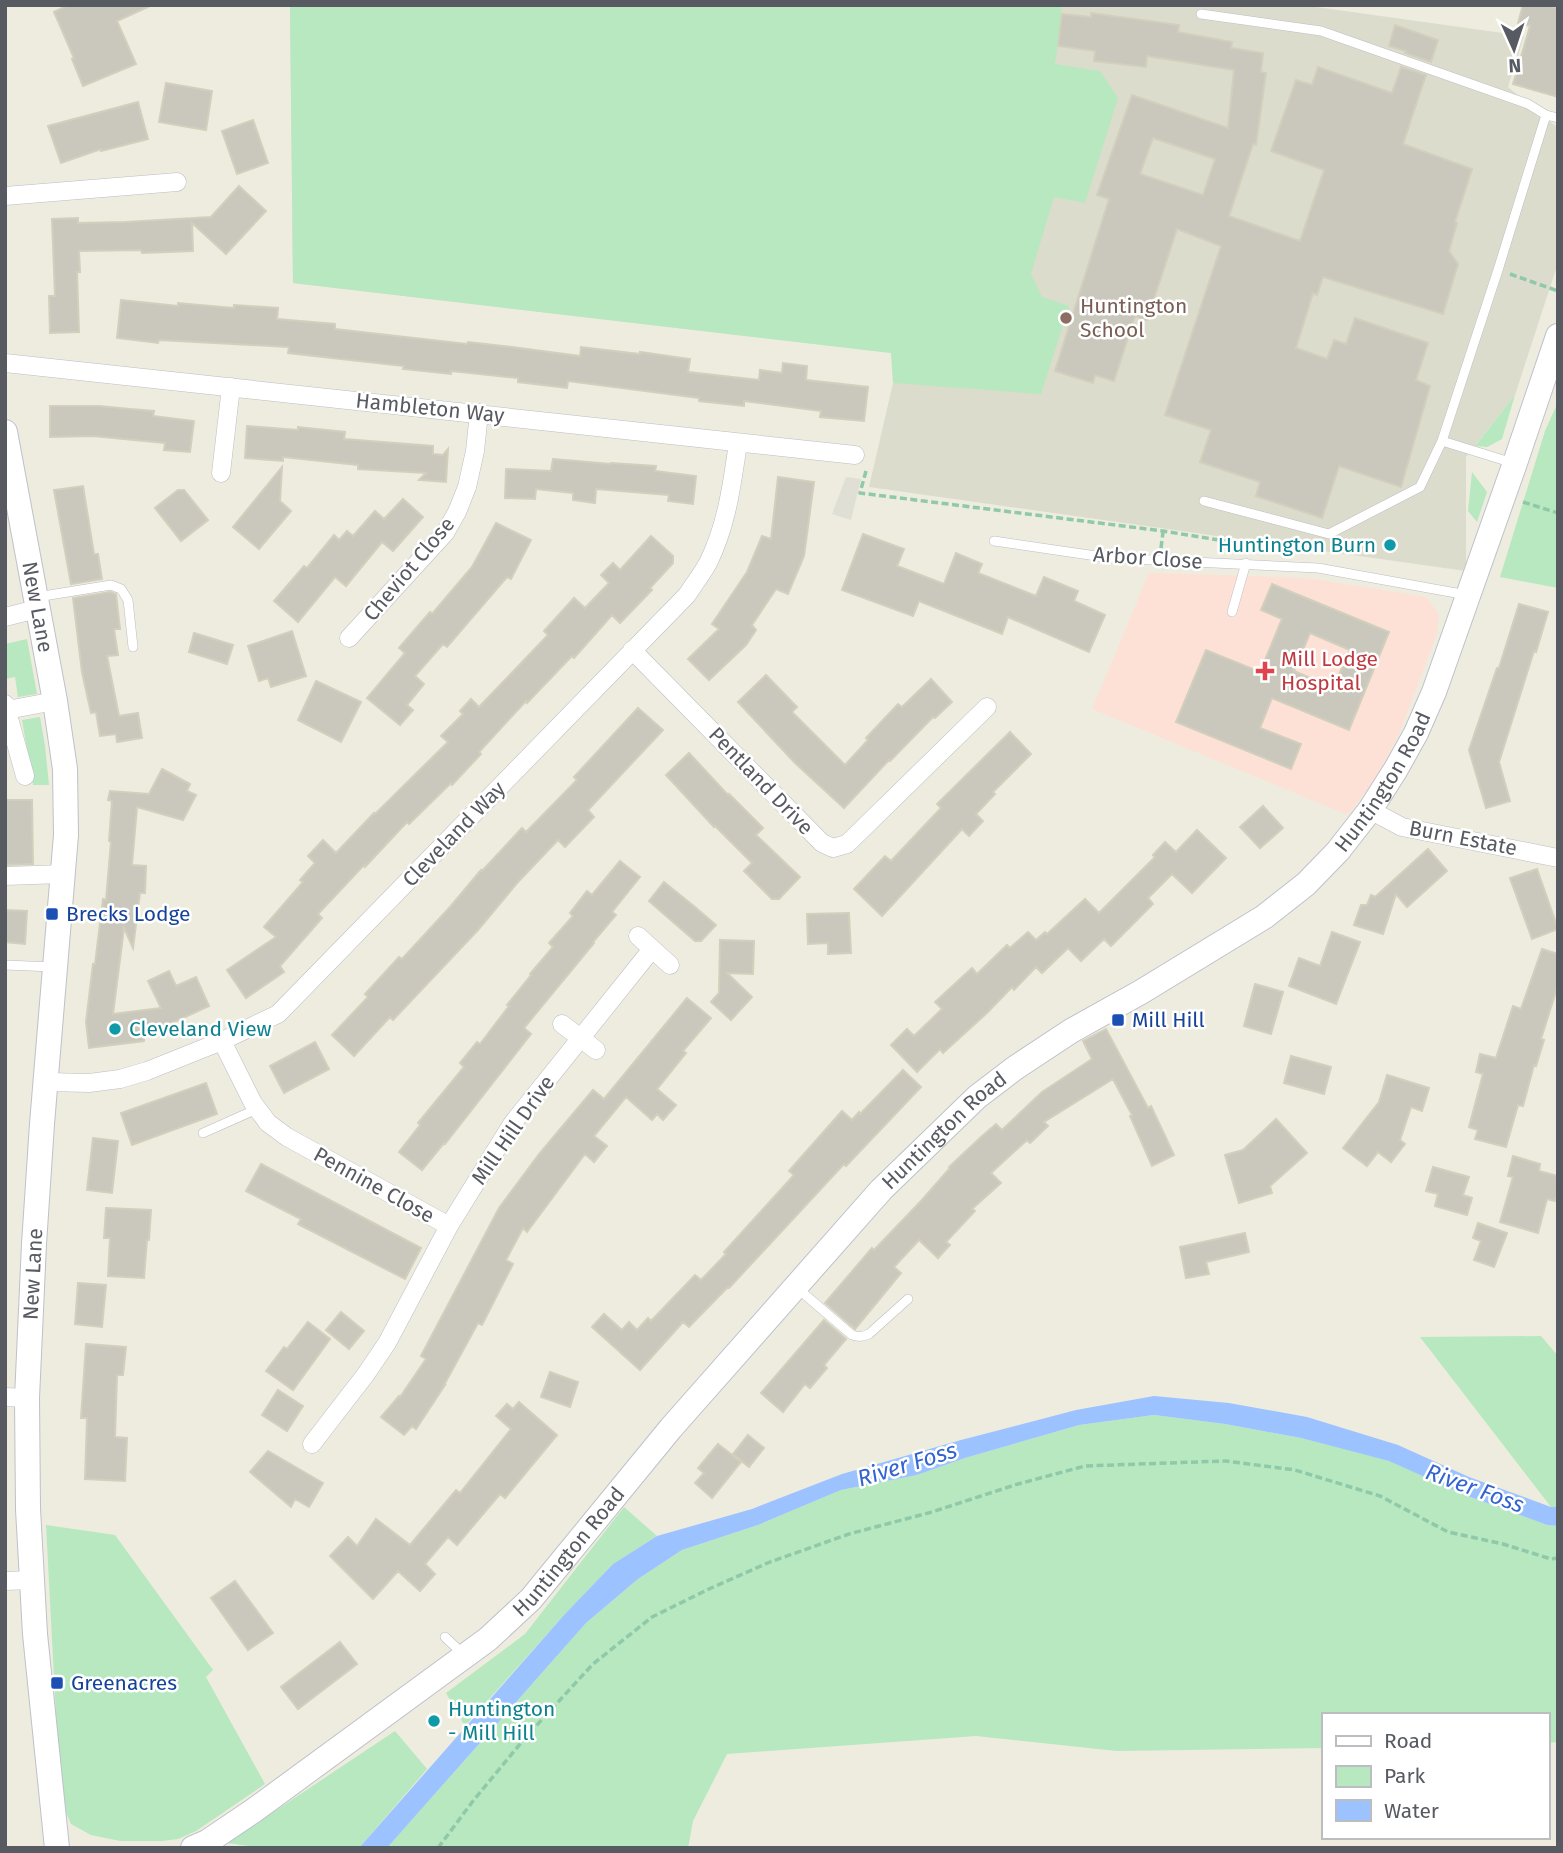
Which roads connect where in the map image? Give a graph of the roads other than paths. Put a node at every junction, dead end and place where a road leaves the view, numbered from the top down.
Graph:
1 (1201, 14) dead end
2 (1546, 115) junction
3 (1558, 118) edge
4 (177, 182) dead end
5 (5, 196) edge
6 (1558, 336) edge
7 (5, 363) edge
8 (231, 387) junction
9 (479, 413) junction
10 (5, 432) edge
11 (1442, 441) junction
12 (738, 443) junction
13 (855, 455) road end
14 (1515, 463) junction
15 (221, 473) dead end
16 (1204, 501) dead end
17 (994, 541) dead end
18 (1246, 563) junction
19 (1468, 595) junction
20 (36, 603) junction
21 (1231, 612) dead end
22 (5, 617) edge
23 (349, 638) dead end
24 (133, 647) dead end
25 (632, 650) junction
26 (55, 701) junction
27 (6, 707) edge
28 (986, 707) dead end
29 (25, 776) dead end
30 (1370, 810) junction
31 (1558, 858) edge
32 (63, 874) junction
33 (5, 876) edge
34 (638, 936) dead end
35 (652, 949) junction
36 (5, 965) edge
37 (670, 965) dead end
38 (56, 967) junction
39 (562, 1024) dead end
40 (581, 1038) junction
41 (222, 1041) junction
42 (596, 1050) dead end
43 (47, 1082) junction
44 (257, 1109) junction
45 (203, 1133) dead end
46 (449, 1226) junction
47 (795, 1286) junction
48 (908, 1299) dead end
49 (16, 1397) edge
50 (312, 1444) dead end
51 (32, 1580) junction
52 (5, 1581) edge
53 (445, 1637) dead end
54 (465, 1657) junction
55 (57, 1848) edge
56 (193, 1848) edge

1 - 2 lane
2 - 3 lane
2 - 11 lane
4 - 5 street
6 - 14 street, Huntington Road
7 - 8 street, Hambleton Way
8 - 9 street, Hambleton Way
8 - 15 street
9 - 12 street, Hambleton Way
9 - 23 street, Cheviot Close
10 - 20 street, New Lane
11 - 14 lane
11 - 16 lane
12 - 13 street, Hambleton Way
12 - 25 street, Cleveland Way
14 - 19 street, Huntington Road
17 - 18 lane, Arbor Close
18 - 19 lane, Arbor Close
18 - 21 lane
19 - 30 street, Huntington Road
20 - 22 street
20 - 24 lane
20 - 26 street, New Lane
25 - 28 street, Pentland Drive
25 - 41 street, Cleveland Way
26 - 27 street
26 - 32 street, New Lane
27 - 29 street
30 - 31 street, Burn Estate
30 - 47 street, Huntington Road
32 - 33 street
32 - 38 street, New Lane
34 - 35 street
35 - 37 street
35 - 40 street, Mill Hill Drive
36 - 38 lane
38 - 43 street, New Lane
39 - 40 street
40 - 42 street
40 - 46 street, Mill Hill Drive
41 - 43 street, Cleveland Way
41 - 44 street, Pennine Close
43 - 49 street, New Lane
44 - 45 lane
44 - 46 street, Pennine Close
46 - 50 street, Pennine Close
47 - 48 lane
47 - 54 street, Huntington Road
49 - 51 street, New Lane
51 - 52 street
51 - 55 street, New Lane
53 - 54 lane
54 - 56 street, Huntington Road

